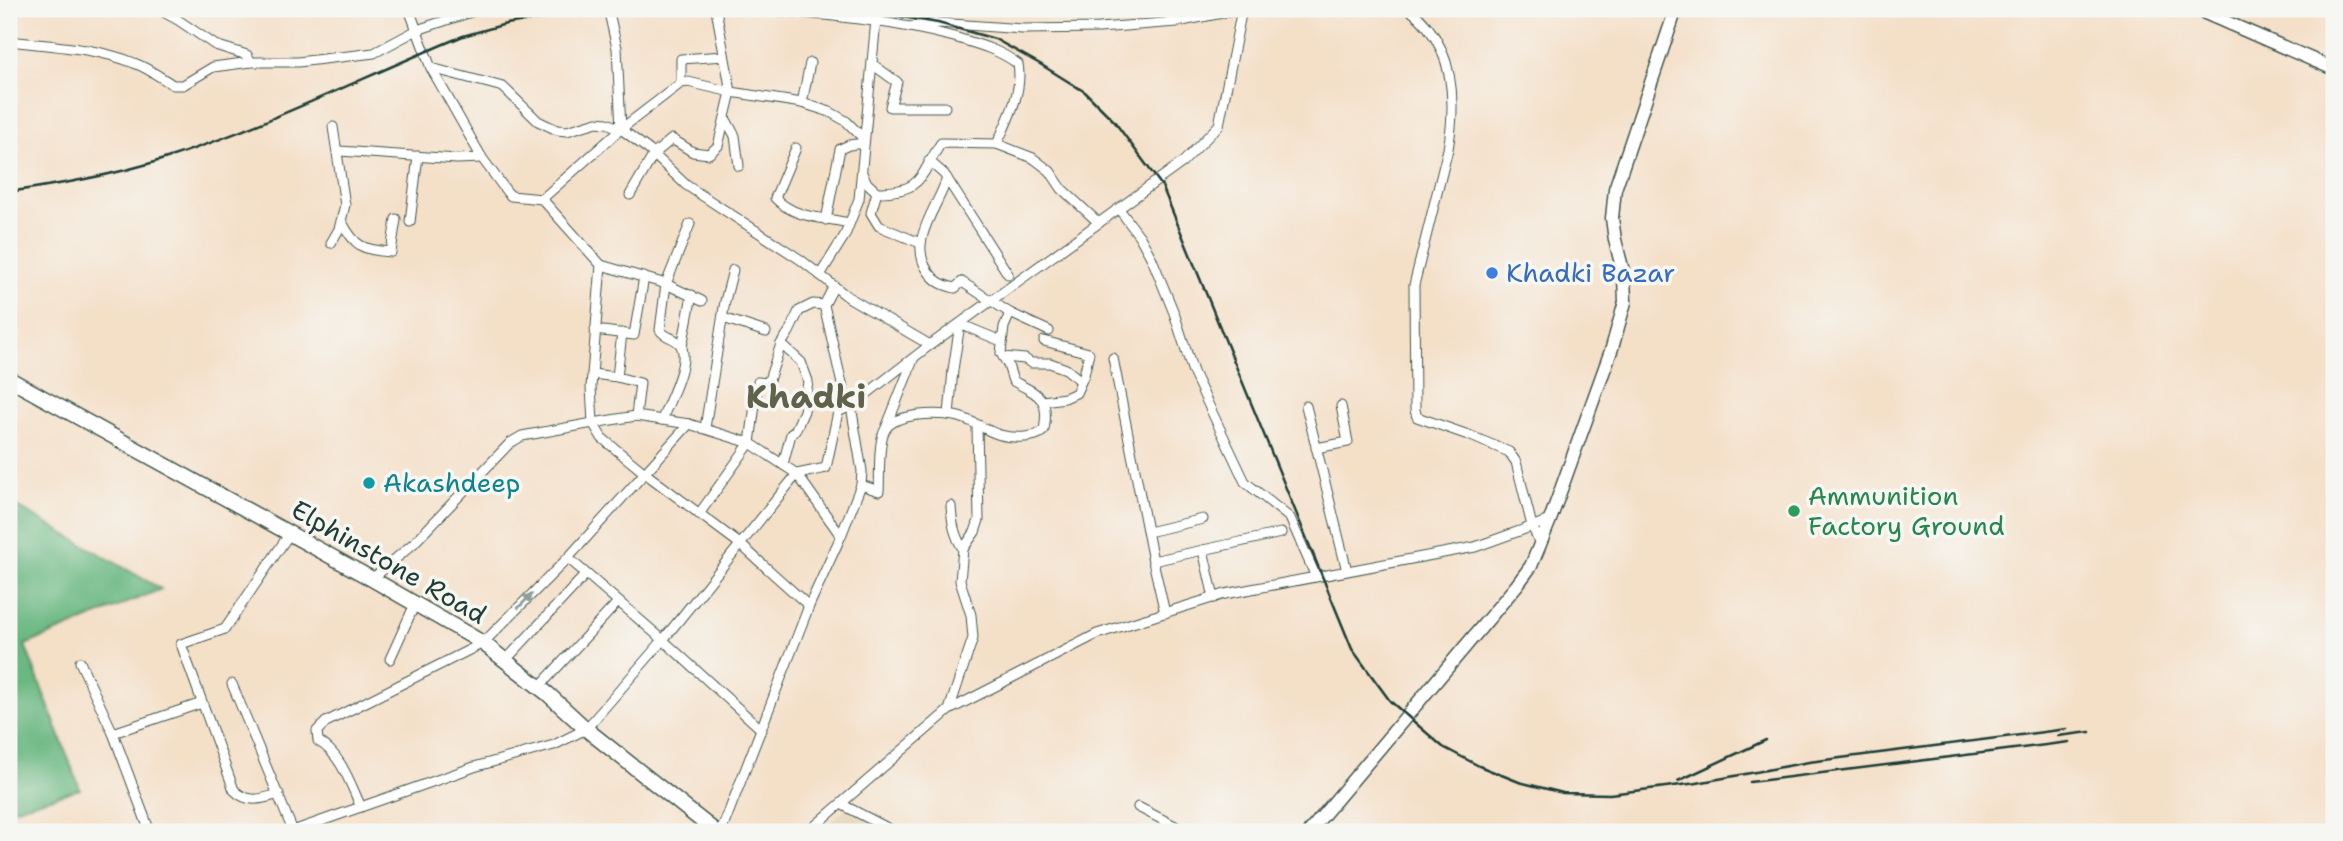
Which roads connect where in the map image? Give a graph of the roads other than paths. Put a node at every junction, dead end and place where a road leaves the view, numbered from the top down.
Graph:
1 (158, 9) edge
2 (409, 9) edge
3 (481, 9) edge
4 (716, 9) edge
5 (761, 9) edge
6 (884, 9) edge
7 (1409, 9) edge
8 (1676, 9) edge
9 (2196, 9) edge
10 (610, 17) dead end
11 (876, 20) junction
12 (911, 27) junction
13 (416, 30) junction
14 (9, 41) edge
15 (724, 56) junction
16 (251, 62) junction
17 (810, 63) dead end
18 (872, 64) junction
19 (431, 68) junction
20 (2334, 69) edge
21 (681, 83) junction
22 (731, 92) junction
23 (802, 103) junction
24 (945, 107) dead end
25 (725, 118) junction
26 (334, 127) dead end
27 (621, 129) junction
28 (864, 141) junction
29 (997, 144) junction
30 (796, 148) dead end
31 (338, 151) junction
32 (654, 154) junction
33 (418, 156) junction
34 (482, 158) junction
35 (929, 161) junction
36 (739, 166) dead end
37 (862, 171) junction
38 (947, 178) junction
39 (877, 192) junction
40 (630, 195) dead end
41 (542, 199) junction
42 (1119, 209) junction
43 (396, 219) dead end
44 (827, 220) junction
45 (342, 222) junction
46 (411, 222) dead end
47 (849, 223) junction
48 (1099, 223) junction
49 (690, 224) dead end
50 (331, 243) dead end
51 (920, 243) junction
52 (601, 265) junction
53 (733, 270) dead end
54 (1008, 274) dead end
55 (820, 275) junction
56 (644, 277) junction
57 (666, 284) junction
58 (834, 286) junction
59 (692, 295) junction
60 (702, 300) dead end
61 (992, 300) junction
62 (824, 305) junction
63 (1010, 313) junction
64 (723, 318) junction
65 (960, 324) junction
66 (595, 330) junction
67 (1049, 331) dead end
68 (766, 332) dead end
69 (622, 333) junction
70 (1001, 341) junction
71 (1044, 341) dead end
72 (781, 344) junction
73 (930, 345) junction
74 (682, 347) junction
75 (915, 357) junction
76 (1003, 357) junction
77 (1113, 358) dead end
78 (592, 374) junction
79 (617, 377) junction
80 (9, 379) edge
81 (1081, 381) junction
82 (1044, 401) junction
83 (851, 406) junction
84 (1306, 406) dead end
85 (1341, 406) dead end
86 (949, 415) junction
87 (636, 416) junction
88 (662, 420) junction
89 (593, 423) junction
90 (689, 424) junction
91 (977, 426) junction
92 (705, 428) junction
93 (886, 429) junction
94 (750, 443) junction
95 (1316, 449) junction
96 (783, 464) junction
97 (646, 474) junction
98 (797, 474) junction
99 (861, 485) junction
100 (951, 506) dead end
101 (699, 514) junction
102 (1203, 519) dead end
103 (1550, 520) junction
104 (1532, 526) junction
105 (1147, 532) junction
106 (290, 533) junction
107 (1281, 533) dead end
108 (842, 536) junction
109 (740, 544) junction
110 (1540, 544) junction
111 (964, 549) junction
112 (1203, 550) junction
113 (568, 558) junction
114 (1153, 561) junction
115 (1347, 571) junction
116 (586, 574) junction
117 (1316, 577) junction
118 (372, 579) junction
119 (1214, 598) junction
120 (618, 602) junction
121 (415, 604) junction
122 (809, 606) junction
123 (1165, 613) junction
124 (663, 640) junction
125 (483, 643) junction
126 (390, 659) dead end
127 (505, 660) junction
128 (80, 662) dead end
129 (232, 684) dead end
130 (539, 687) junction
131 (202, 703) junction
132 (949, 710) junction
133 (586, 729) junction
134 (762, 730) junction
135 (113, 733) junction
136 (279, 794) junction
137 (841, 804) junction
138 (361, 807) junction
139 (1138, 807) dead end
140 (150, 832) edge
141 (292, 832) edge
142 (716, 832) edge
143 (721, 832) edge
144 (808, 832) edge
145 (895, 832) edge
146 (1172, 832) edge
147 (1309, 832) edge

1 - 16 street
2 - 13 street
3 - 13 street
4 - 15 street
5 - 11 street
6 - 11 street
7 - 104 street
8 - 103 street
9 - 20 street
10 - 27 street
11 - 12 street
11 - 18 street
12 - 29 street
12 - 42 street
13 - 16 street
13 - 19 street
14 - 16 street
15 - 21 street
15 - 22 street
17 - 23 street
18 - 24 street
18 - 28 street
19 - 27 street
19 - 34 street
21 - 22 street
21 - 27 street
22 - 23 street
22 - 25 street
23 - 28 street
25 - 32 street
25 - 36 street
26 - 31 street
27 - 32 street
27 - 41 street
28 - 37 street
28 - 44 street
29 - 35 street
29 - 48 street
30 - 44 street
31 - 33 street
31 - 45 street
32 - 40 street
32 - 55 street
33 - 34 street
33 - 46 street
34 - 41 street
35 - 38 street
35 - 39 street
37 - 39 street
37 - 47 street
38 - 51 street
38 - 54 street
39 - 51 street
41 - 52 street
42 - 48 street
42 - 117 street
43 - 45 street
44 - 47 street
45 - 50 street
47 - 55 street
48 - 61 street
49 - 57 street
51 - 61 street
52 - 56 street
52 - 66 street
53 - 64 street
55 - 58 street
56 - 57 street
56 - 69 street
57 - 59 street
57 - 74 street
58 - 62 street
58 - 73 street
59 - 60 street
59 - 74 street
61 - 63 street
61 - 65 street
62 - 72 street
62 - 83 street
63 - 67 street
63 - 70 street
64 - 68 street
64 - 92 street
65 - 70 street
65 - 73 street
65 - 86 street
66 - 69 street
66 - 78 street
69 - 79 street
70 - 76 street
71 - 81 street
72 - 94 street
72 - 96 street
73 - 75 street
74 - 88 street
75 - 83 street
75 - 93 street
76 - 81 street
76 - 82 street
77 - 105 street
78 - 79 street
78 - 89 street
79 - 87 street
80 - 106 main road, Elphinstone Road
81 - 82 street
82 - 91 street
83 - 98 street
83 - 99 street
84 - 95 street
85 - 95 street
86 - 91 street
86 - 93 street
87 - 88 street
87 - 89 street
88 - 90 street
89 - 97 street
89 - 118 street
90 - 92 street
90 - 97 street
91 - 111 street
92 - 94 street
93 - 99 street
94 - 96 street
94 - 101 street
95 - 115 street
96 - 98 street
97 - 101 street
97 - 113 street
98 - 108 street
98 - 109 street
99 - 108 street
100 - 111 street
101 - 109 street
102 - 105 street
103 - 104 street
103 - 110 street
104 - 110 street
104 - 115 street
105 - 114 street
106 - 118 main road, Elphinstone Road
106 - 131 street
107 - 112 street
108 - 122 street
109 - 122 street
109 - 124 street
110 - 147 street
111 - 132 street
112 - 114 street
112 - 119 street
113 - 116 street
125 -> 113 street
114 - 123 street
115 - 117 street
116 - 120 street
116 - 127 street
117 - 119 street
118 - 121 main road, Elphinstone Road
119 - 123 street
120 - 124 street
120 - 130 street
121 - 125 main road, Elphinstone Road
121 - 126 street
122 - 134 street
123 - 132 street
124 - 133 street
124 - 134 street
125 - 127 main road, Elphinstone Road
125 - 138 street
127 - 130 main road, Elphinstone Road
128 - 135 street
129 - 136 street
130 - 133 main road, Elphinstone Road
131 - 135 street
131 - 136 street
132 - 137 street
133 - 138 street
133 - 142 main road, Elphinstone Road
134 - 143 street
135 - 140 street
136 - 141 street
137 - 144 street
137 - 145 street
138 - 141 street
139 - 146 street

